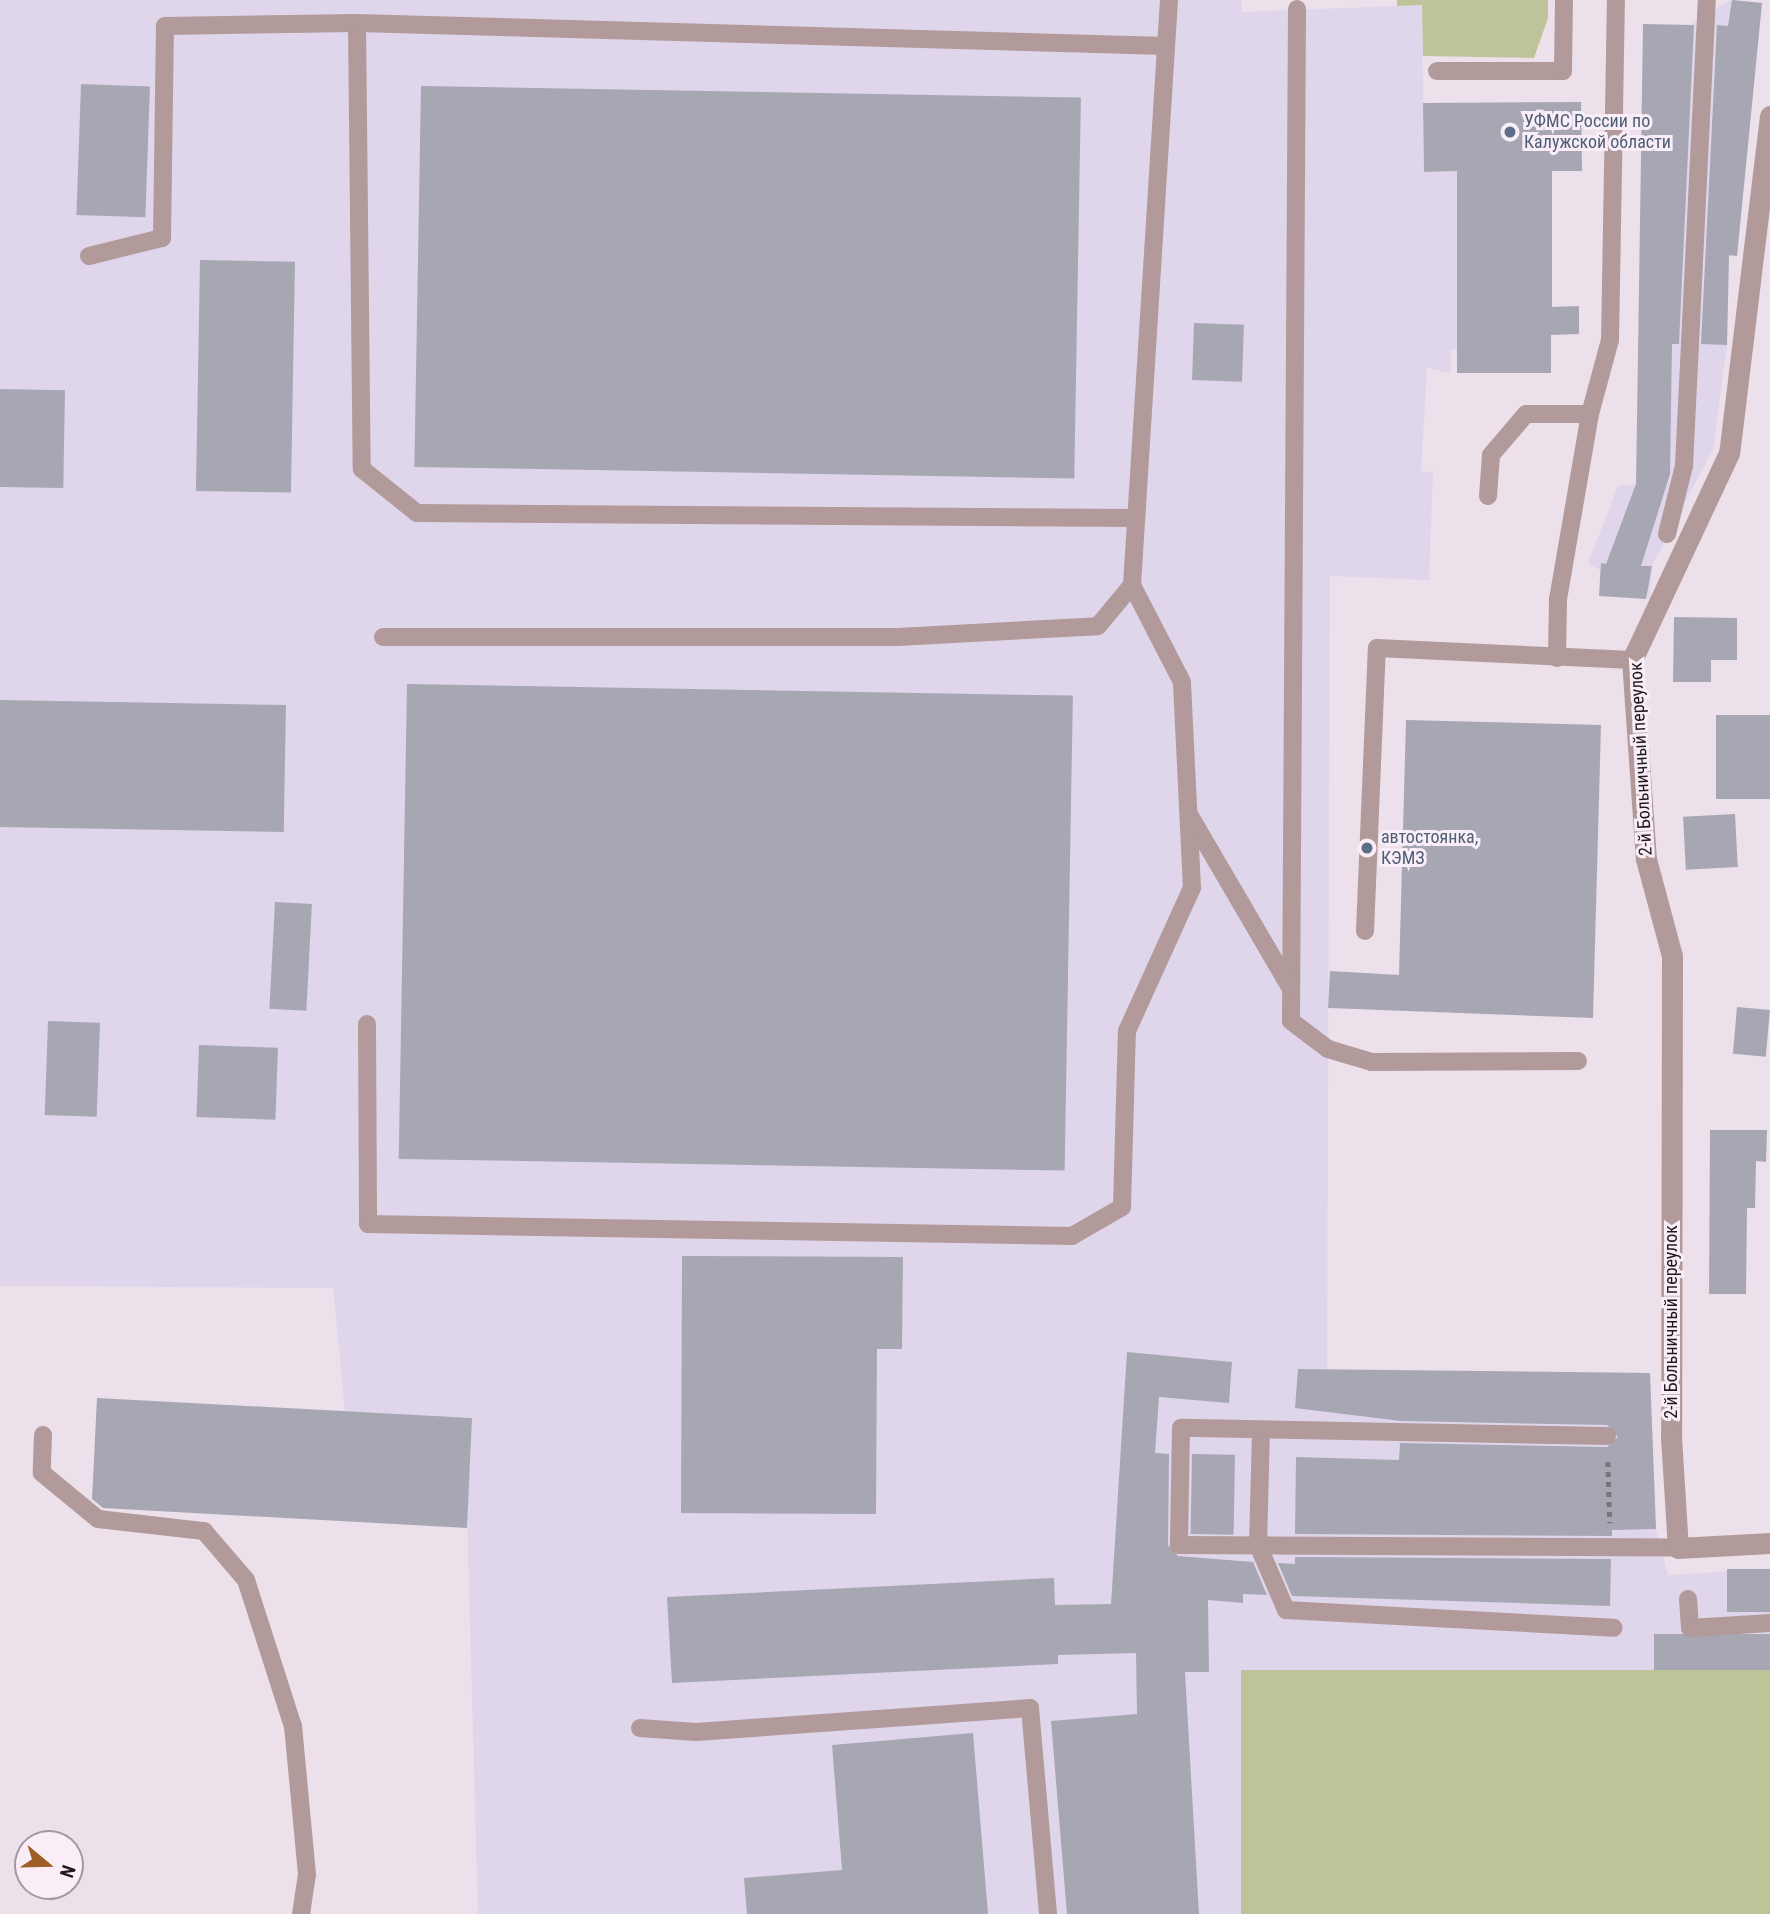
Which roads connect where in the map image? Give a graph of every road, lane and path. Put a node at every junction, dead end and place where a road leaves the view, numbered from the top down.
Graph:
1 (1169, 0) edge
2 (1564, 0) edge
3 (1616, 0) edge
4 (1707, 0) edge
5 (1297, 9) dead end
6 (357, 23) junction
7 (1166, 46) junction
8 (1437, 71) dead end
9 (1770, 116) edge
10 (89, 256) dead end
11 (1590, 414) junction
12 (1488, 496) dead end
13 (1133, 518) junction
14 (1667, 534) dead end
15 (1132, 585) junction
16 (383, 638) dead end
17 (1558, 657) junction
18 (1632, 660) junction
19 (1188, 812) junction
20 (1365, 931) dead end
21 (1291, 989) junction
22 (367, 1024) dead end
23 (1578, 1060) dead end
24 (1261, 1431) junction
25 (43, 1435) dead end
26 (1607, 1436) joint
27 (1770, 1543) edge
28 (1258, 1545) junction
29 (1611, 1547) junction
30 (1678, 1548) junction
31 (1688, 1599) dead end
32 (1770, 1623) edge
33 (1614, 1628) dead end
34 (640, 1728) dead end
35 (301, 1914) edge
36 (1048, 1914) edge

1 - 7 lane
2 - 8 lane
3 - 11 lane
4 - 14 lane
5 - 21 lane
6 - 7 lane
6 - 10 lane
6 - 13 lane
7 - 13 lane
9 - 18 street, 2-й Больничный переулок
11 - 12 lane
11 - 17 lane
13 - 15 lane
15 - 16 lane
15 - 19 lane
17 - 18 lane
17 - 20 lane
18 - 30 street, 2-й Больничный переулок
19 - 21 lane
19 - 22 lane
21 - 23 lane
24 - 26 lane
24 - 28 lane
24 - 28 lane
25 - 35 lane
26 - 29 path
27 - 30 street
28 - 29 lane
28 - 33 lane
29 - 30 lane
31 - 32 lane
34 - 36 lane

